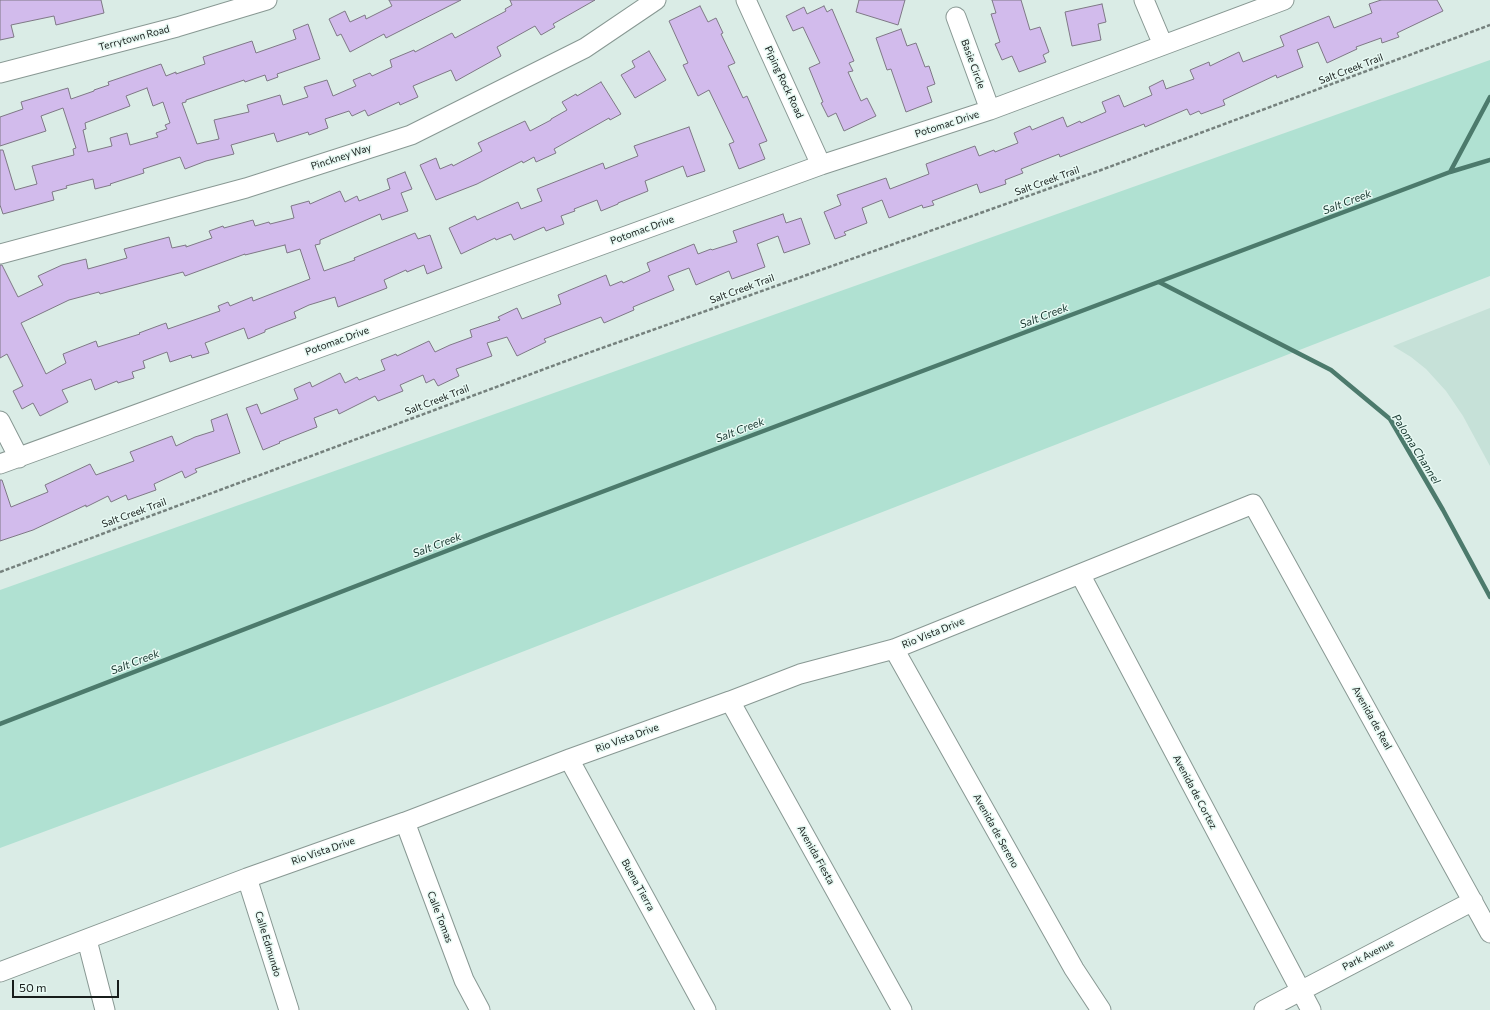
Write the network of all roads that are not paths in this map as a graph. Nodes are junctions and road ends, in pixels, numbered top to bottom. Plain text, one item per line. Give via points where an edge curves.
1 (267, 0) edge
2 (656, 0) edge
3 (746, 0) edge
4 (1144, 0) edge
5 (1284, 0) edge
6 (956, 17) dead end
7 (1163, 45) junction
8 (0, 73) edge
9 (990, 110) junction
10 (821, 165) junction
11 (0, 254) edge
12 (0, 421) edge
13 (19, 458) junction
14 (0, 464) edge
15 (1253, 504) joint
16 (1080, 574) junction
17 (894, 649) junction
18 (730, 701) junction
19 (569, 759) junction
20 (404, 822) junction
21 (247, 878) junction
22 (1473, 901) junction
23 (1490, 933) edge
24 (87, 940) junction
25 (0, 972) edge
26 (1300, 990) junction
27 (105, 1010) edge
28 (289, 1010) edge
29 (480, 1010) edge
30 (706, 1010) edge
31 (902, 1010) edge
32 (1101, 1010) edge
33 (1264, 1010) edge
34 (1311, 1010) edge

1 - 8 street, Terrytown Road via 177,27
2 - 11 street, Pinckney Way via 585,48 411,135 246,188
3 - 10 street, Piping Rock Road
4 - 7 street
5 - 7 street, Potomac Drive
6 - 9 street, Basie Circle
7 - 9 street, Potomac Drive
9 - 10 street, Potomac Drive
10 - 13 street, Potomac Drive
12 - 13 street
13 - 14 street, Potomac Drive
15 - 16 street, Rio Vista Drive
15 - 22 street, Avenida de Real
16 - 17 street, Rio Vista Drive
16 - 26 street, Avenida de Cortez
17 - 18 street, Rio Vista Drive via 800,674
17 - 32 street, Avenida de Sereno via 1074,970
18 - 19 street, Rio Vista Drive
18 - 31 street, Avenida Fiesta
19 - 20 street, Rio Vista Drive
19 - 30 street, Buena Tierra
20 - 21 street, Rio Vista Drive
20 - 29 street, Calle Tomas via 464,980
21 - 24 street, Rio Vista Drive
21 - 28 street, Calle Edmundo
22 - 23 street, Avenida de Real
22 - 26 street, Park Avenue
24 - 25 street, Rio Vista Drive
24 - 27 street
26 - 33 street, Park Avenue
26 - 34 street, Avenida de Cortez

